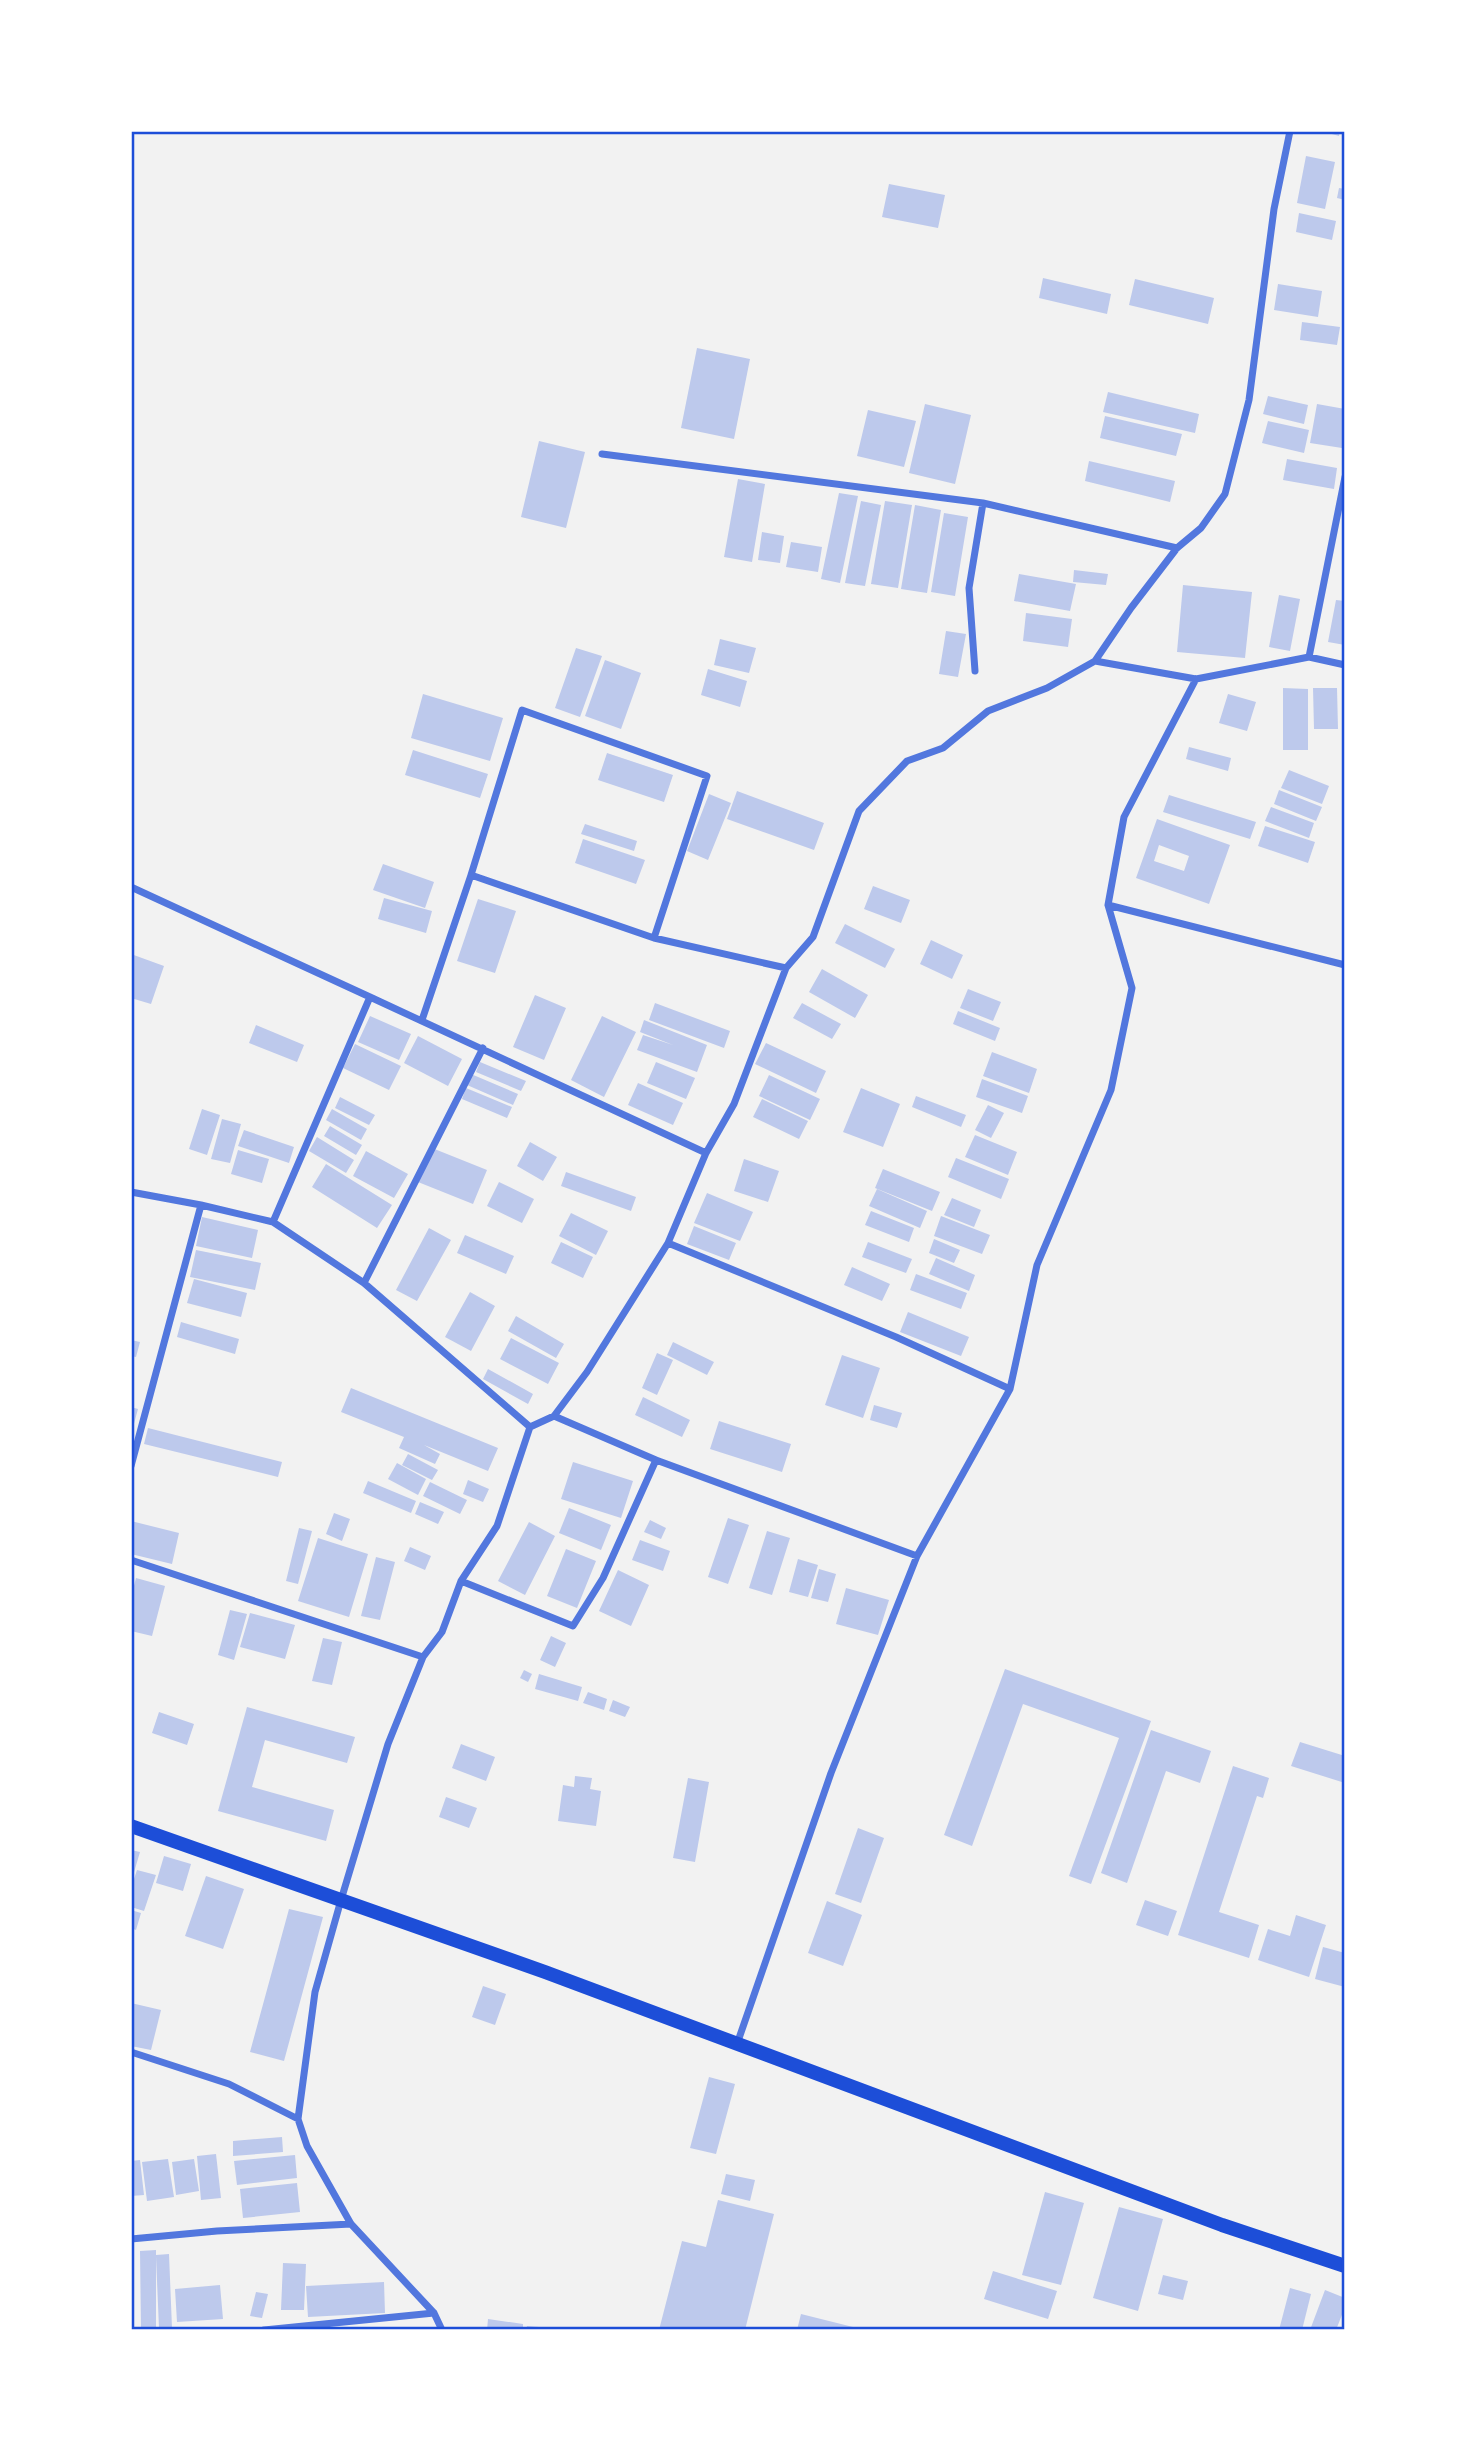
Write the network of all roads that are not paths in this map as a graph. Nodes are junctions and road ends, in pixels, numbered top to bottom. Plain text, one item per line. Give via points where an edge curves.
1 (1290, 131) edge
2 (602, 454) dead end
3 (1345, 477) edge
4 (983, 503) junction
5 (1177, 548) junction
6 (1309, 657) junction
7 (1095, 661) junction
8 (1345, 664) edge
9 (975, 671) dead end
10 (1196, 679) junction
11 (471, 875) junction
12 (131, 887) edge
13 (1108, 905) junction
14 (654, 937) junction
15 (1345, 965) edge
16 (786, 968) junction
17 (370, 997) junction
18 (422, 1020) junction
19 (483, 1048) junction
20 (706, 1153) junction
21 (131, 1192) edge
22 (201, 1205) junction
23 (273, 1222) junction
24 (668, 1243) junction
25 (364, 1283) junction
26 (1010, 1389) junction
27 (554, 1416) junction
28 (530, 1427) junction
29 (656, 1460) junction
30 (131, 1466) edge
31 (917, 1556) junction
32 (131, 1560) edge
33 (461, 1581) junction
34 (423, 1657) junction
35 (131, 1826) edge
36 (341, 1900) junction
37 (737, 2045) junction
38 (131, 2052) edge
39 (298, 2119) junction
40 (351, 2224) junction
41 (131, 2239) edge
42 (1345, 2266) edge
43 (433, 2313) junction
44 (264, 2330) edge
45 (442, 2330) edge

1 - 5 street via 1274,209 1249,400 1225,494 1201,528
2 - 4 street
3 - 6 street
4 - 5 street
4 - 9 street via 970,587
5 - 7 street
6 - 8 street
6 - 10 street
7 - 10 street
7 - 16 street via 1047,688 988,711 943,748 908,761 859,811 813,937
10 - 13 street via 1124,817
11 - 14 street
11 - 14 street via 522,710 707,776
11 - 18 street
12 - 17 street
13 - 15 street
13 - 26 street via 1132,988 1111,1090 1037,1265
14 - 16 street
16 - 20 street via 734,1104
17 - 18 street
17 - 23 street
18 - 19 street
19 - 20 street
19 - 25 street
20 - 24 street
21 - 22 street
22 - 23 street
22 - 30 street
23 - 25 street
24 - 26 street
24 - 27 street
25 - 28 street
26 - 31 street
27 - 28 street
27 - 29 street
28 - 33 street via 497,1526
29 - 31 street
29 - 33 street via 603,1577 573,1626
31 - 37 street via 831,1773
32 - 34 street
33 - 34 street via 442,1632
34 - 36 street via 388,1744
35 - 36 main road
36 - 37 main road
36 - 39 street via 315,1992
37 - 42 main road
38 - 39 street via 229,2084
39 - 40 street via 307,2146
40 - 41 street
40 - 43 street
43 - 44 street
43 - 45 street

